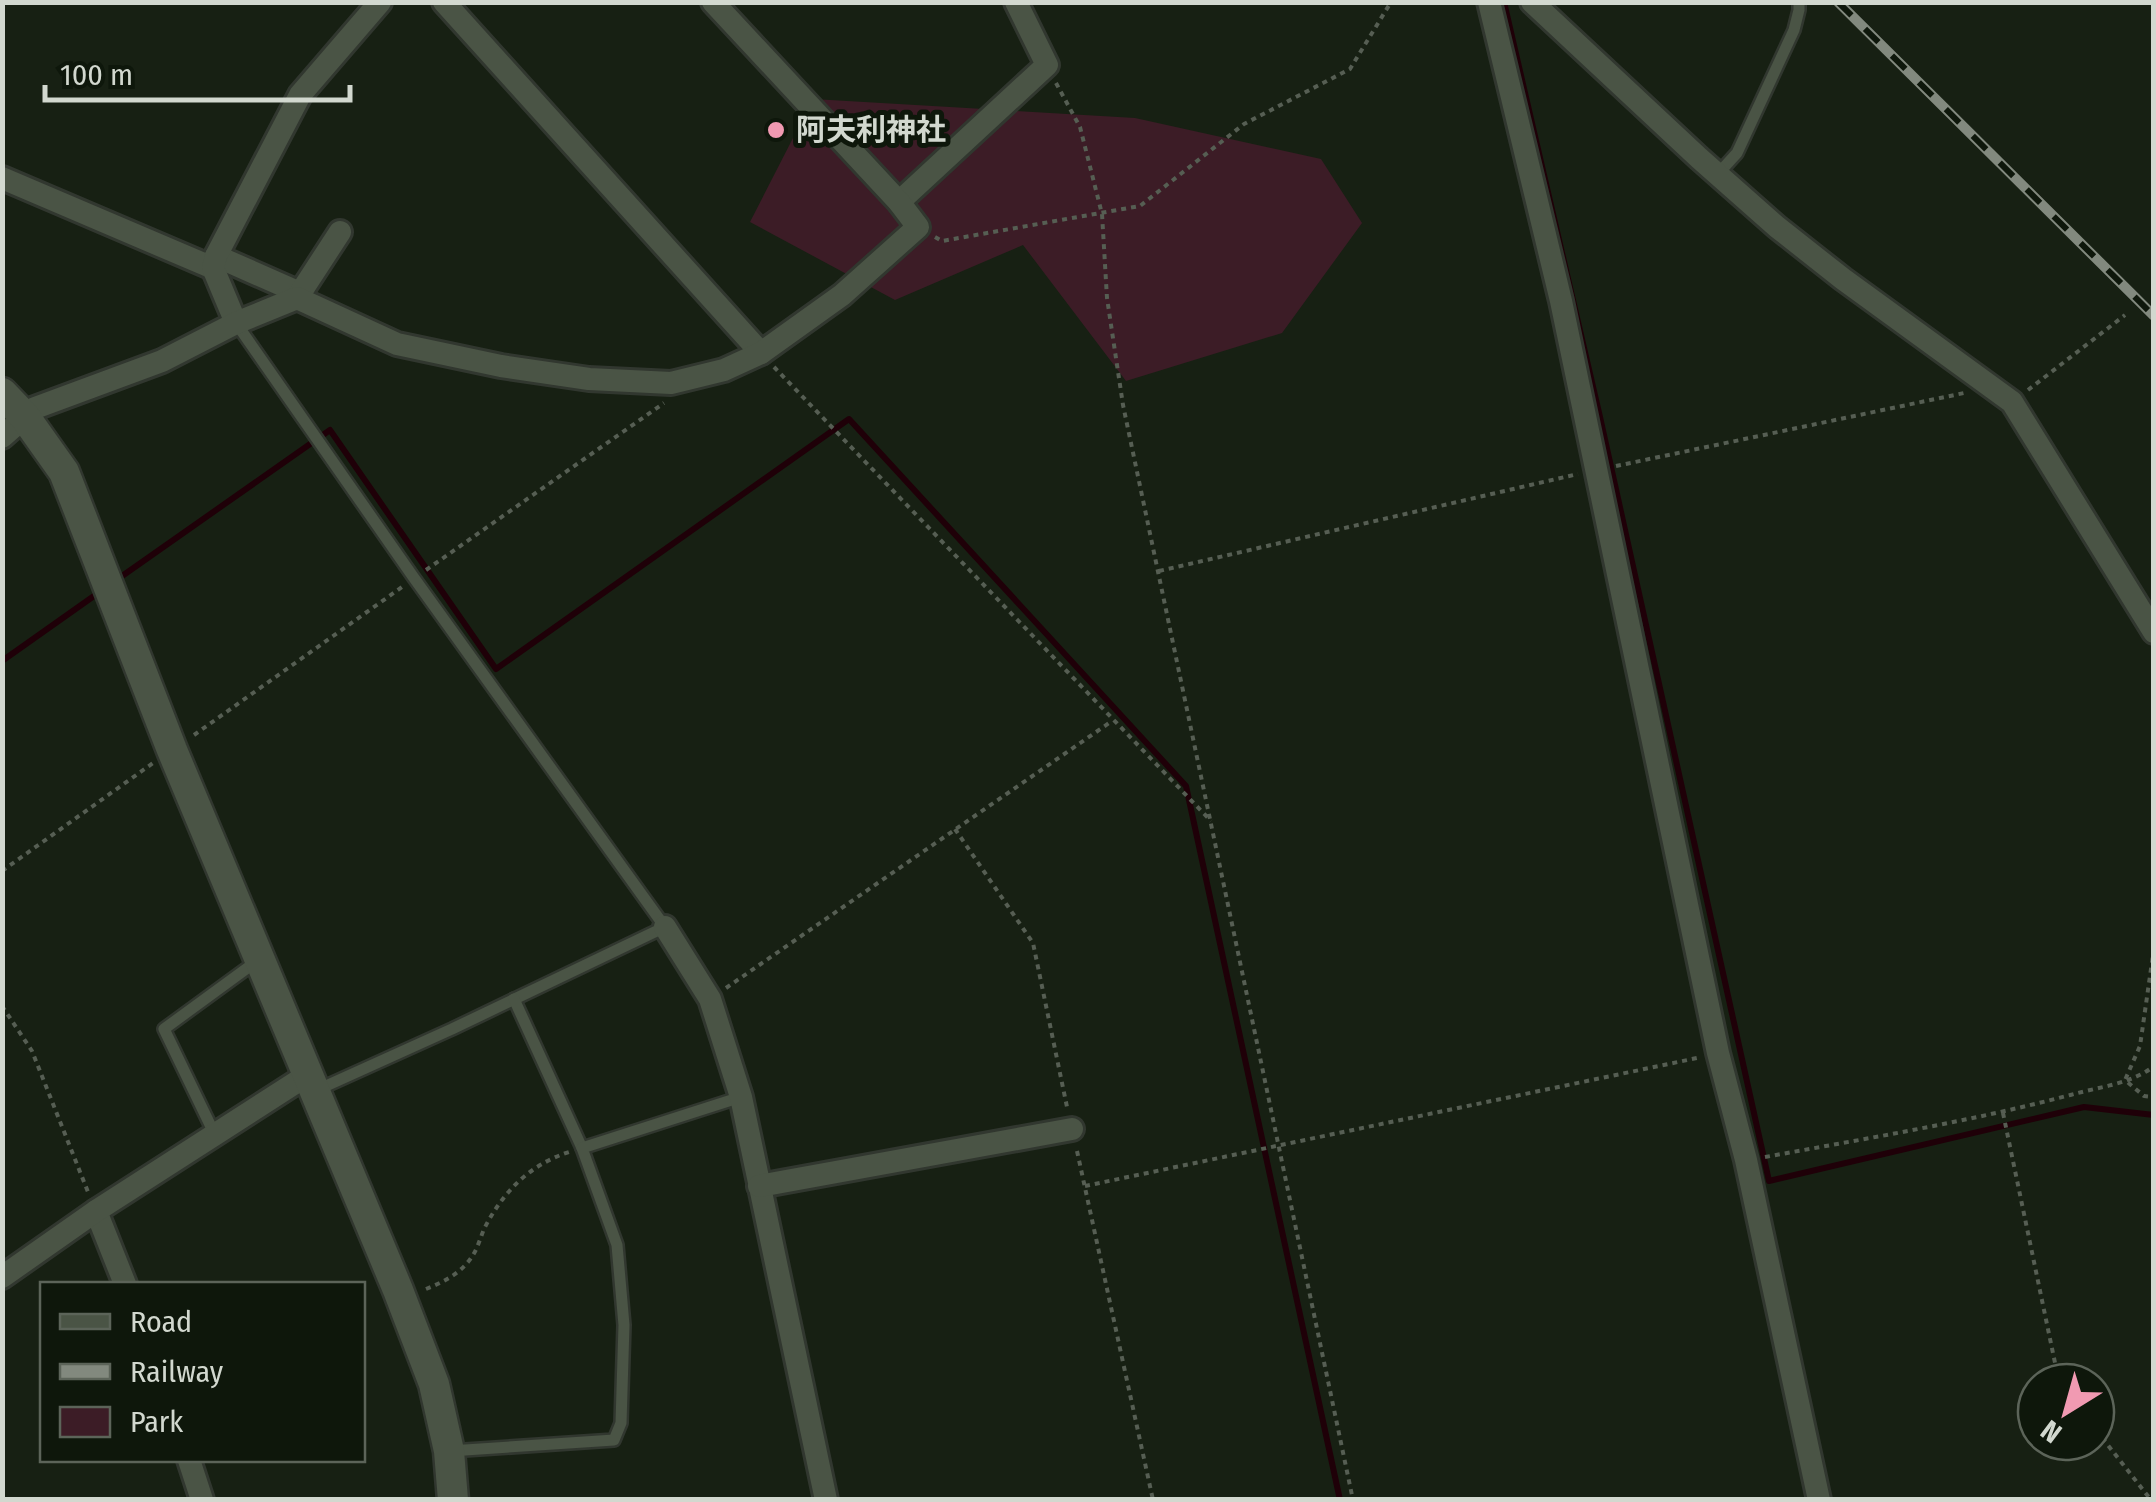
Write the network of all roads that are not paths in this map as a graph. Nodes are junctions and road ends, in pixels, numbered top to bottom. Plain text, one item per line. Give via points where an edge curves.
1 (380, 2) edge
2 (444, 2) edge
3 (713, 2) edge
4 (1016, 2) edge
5 (1489, 2) edge
6 (1532, 2) edge
7 (1799, 2) edge
8 (1718, 175) junction
9 (2, 178) edge
10 (899, 202) junction
11 (340, 232) dead end
12 (215, 262) junction
13 (298, 295) junction
14 (236, 322) junction
15 (761, 353) junction
16 (2, 393) edge
17 (14, 427) edge
18 (2154, 632) edge
19 (665, 927) junction
20 (260, 958) junction
21 (514, 999) junction
22 (312, 1082) junction
23 (740, 1097) junction
24 (1072, 1128) road end
25 (215, 1134) junction
26 (582, 1148) junction
27 (759, 1186) junction
28 (96, 1212) junction
29 (2, 1276) edge
30 (125, 1282) edge
31 (450, 1450) junction
32 (190, 1462) edge
33 (202, 1500) edge
34 (452, 1500) edge
35 (826, 1500) edge
36 (1819, 1500) edge

1 - 12 street via 300,95
2 - 15 street
3 - 10 street
4 - 10 street via 1047,65
5 - 36 street via 1560,301
6 - 8 street
7 - 8 lane via 1794,30 1737,153
8 - 18 street via 1843,279 2012,402
9 - 12 street
10 - 15 street via 918,228 842,295
11 - 13 street
12 - 13 street
12 - 14 street
13 - 14 street
13 - 15 street via 397,344 590,379 671,383
14 - 17 street via 162,361 35,408
14 - 19 lane
16 - 17 street
17 - 20 street via 64,472
19 - 21 lane
19 - 23 street via 710,999
20 - 22 street
20 - 25 lane via 164,1029
21 - 22 lane
21 - 26 lane
22 - 25 street
22 - 31 street via 401,1296
23 - 26 lane
23 - 27 street
24 - 27 street
25 - 28 street
26 - 31 lane via 617,1246 624,1325 621,1423 614,1440
27 - 35 street
28 - 29 street
28 - 30 street
31 - 34 street
32 - 33 street

